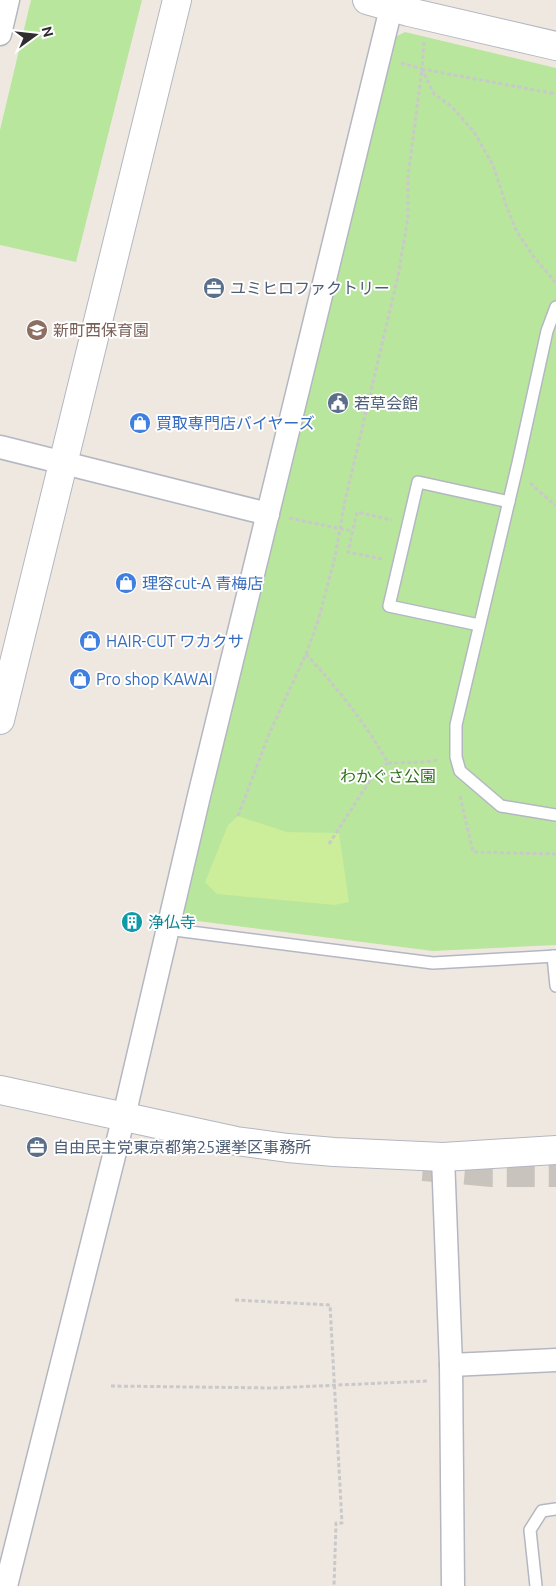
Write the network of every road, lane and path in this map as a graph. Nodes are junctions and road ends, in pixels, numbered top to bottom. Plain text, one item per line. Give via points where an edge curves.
1 (8, 0) edge
2 (177, 0) edge
3 (384, 2) edge
4 (0, 34) edge
5 (426, 34) dead end
6 (556, 46) edge
7 (422, 69) junction
8 (556, 94) edge
9 (556, 283) edge
10 (556, 307) edge
11 (0, 447) edge
12 (64, 463) junction
13 (516, 471) junction
14 (509, 502) junction
15 (556, 506) edge
16 (268, 514) junction
17 (408, 524) junction
18 (341, 528) junction
19 (352, 531) junction
20 (400, 563) junction
21 (479, 625) junction
22 (306, 654) junction
23 (0, 720) edge
24 (456, 757) junction
25 (388, 762) junction
26 (460, 771) junction
27 (238, 816) dead end
28 (556, 816) edge
29 (329, 844) dead end
30 (556, 854) edge
31 (167, 929) junction
32 (554, 956) edge
33 (556, 986) edge
34 (0, 1090) edge
35 (124, 1116) junction
36 (556, 1150) edge
37 (443, 1157) junction
38 (236, 1300) dead end
39 (556, 1360) edge
40 (451, 1372) junction
41 (111, 1386) dead end
42 (335, 1386) junction
43 (556, 1509) edge
44 (6, 1586) edge
45 (334, 1586) edge
46 (453, 1586) edge
47 (536, 1586) edge

1 - 4 street
2 - 12 street
3 - 6 street via 409,12
3 - 16 street
5 - 7 path
7 - 8 path
7 - 9 path via 434,94 452,107 474,132 493,165 517,232
7 - 18 path via 408,177 408,217 398,276
10 - 13 lane via 546,331
11 - 12 street
12 - 16 street
12 - 23 street
13 - 14 lane
13 - 15 path
14 - 17 lane via 418,482
14 - 21 lane
16 - 18 path
16 - 31 street
17 - 19 path via 357,512
17 - 20 lane
18 - 19 path
18 - 22 path via 318,621
19 - 20 path via 348,552
20 - 21 lane via 389,606
21 - 24 lane via 456,725
22 - 25 path via 348,703
22 - 27 path via 269,734
24 - 25 path via 426,762
24 - 26 lane
25 - 29 path via 374,774
26 - 28 lane via 501,806
26 - 30 path via 457,784 474,852
31 - 32 lane via 433,963
31 - 35 street
32 - 33 lane
34 - 35 street
35 - 37 street via 236,1141 288,1148
35 - 44 street
36 - 37 street
37 - 40 street
38 - 42 path via 330,1305
39 - 40 street
40 - 42 path
40 - 46 street
41 - 42 path
42 - 45 path via 342,1523 336,1523
43 - 47 lane via 542,1511 530,1530

